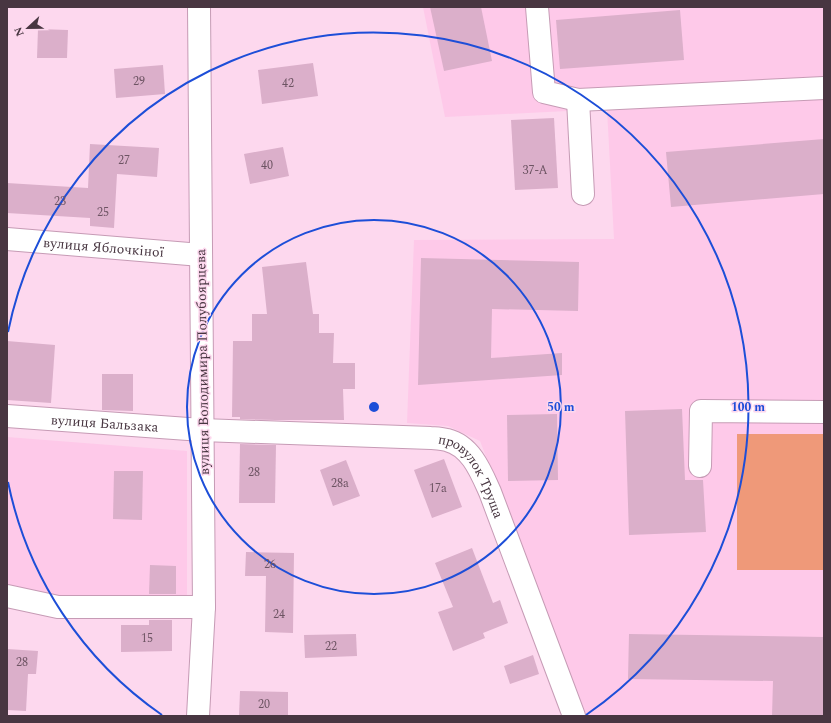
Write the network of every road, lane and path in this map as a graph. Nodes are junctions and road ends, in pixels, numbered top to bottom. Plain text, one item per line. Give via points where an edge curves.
1 (199, 7) edge
2 (537, 7) edge
3 (824, 88) edge
4 (578, 100) junction
5 (583, 194) dead end
6 (7, 238) edge
7 (201, 255) junction
8 (824, 412) edge
9 (7, 416) edge
10 (202, 430) junction
11 (700, 466) dead end
12 (7, 596) edge
13 (204, 607) junction
14 (198, 716) edge
15 (574, 716) edge

1 - 7 street, вулиця Володимира Полубоярцева
2 - 4 street via 544,92
3 - 4 street
4 - 5 street
6 - 7 street, вулиця Яблочкіної
7 - 10 street, вулиця Володимира Полубоярцева
8 - 11 street via 701,411
9 - 10 street, вулиця Бальзака
10 - 13 street, вулиця Володимира Полубоярцева
10 - 15 street, провулок Труща via 431,438 447,440 462,447 480,468 490,492
12 - 13 street via 58,607
13 - 14 street, вулиця Володимира Полубоярцева

